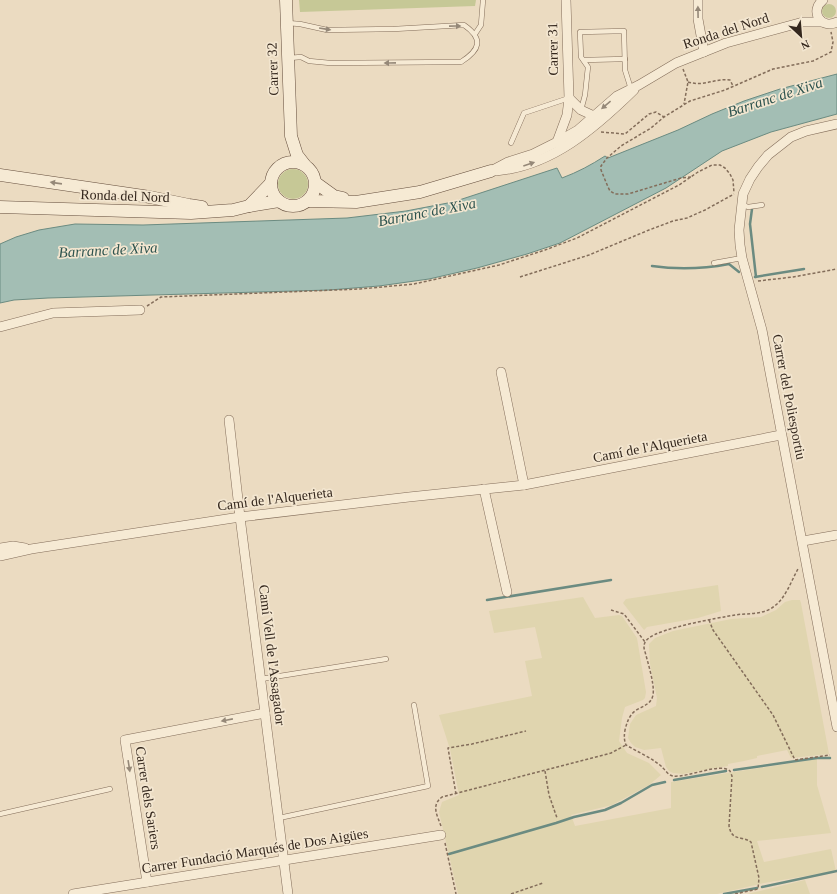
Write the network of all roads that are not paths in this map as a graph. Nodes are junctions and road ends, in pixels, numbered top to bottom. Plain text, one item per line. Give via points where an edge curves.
1 (286, 0) edge
2 (483, 0) edge
3 (566, 0) edge
4 (698, 0) edge
5 (823, 0) edge
6 (816, 12) junction
7 (803, 22) junction
8 (287, 23) junction
9 (829, 23) edge
10 (475, 34) junction
11 (704, 52) junction
12 (288, 58) junction
13 (625, 59) junction
14 (584, 60) junction
15 (635, 87) junction
16 (568, 98) junction
17 (581, 110) junction
18 (594, 116) junction
19 (837, 124) edge
20 (290, 136) junction
21 (557, 142) junction
22 (511, 143) dead end
23 (283, 164) junction
24 (304, 164) junction
25 (491, 171) junction
26 (0, 175) edge
27 (271, 183) junction
28 (316, 183) junction
29 (278, 201) junction
30 (308, 201) junction
31 (356, 202) junction
32 (741, 204) junction
33 (762, 205) dead end
34 (249, 206) junction
35 (3, 207) edge
36 (233, 210) junction
37 (742, 258) junction
38 (714, 263) dead end
39 (140, 310) road end
40 (0, 327) edge
41 (501, 372) dead end
42 (229, 420) dead end
43 (781, 435) junction
44 (524, 485) junction
45 (484, 489) junction
46 (240, 517) junction
47 (837, 535) edge
48 (803, 541) junction
49 (0, 554) edge
50 (507, 592) dead end
51 (386, 659) dead end
52 (261, 679) junction
53 (414, 705) dead end
54 (265, 712) junction
55 (837, 727) edge
56 (110, 790) dead end
57 (0, 814) edge
58 (279, 818) junction
59 (441, 835) road end
60 (284, 861) junction
61 (147, 882) junction
62 (105, 891) edge
63 (73, 894) edge
64 (288, 894) edge

1 - 8 street, Carrer 32
2 - 10 lane via 481,25
3 - 16 street, Carrer 31
11 -> 4 street via 698,19
5 - 6 street
6 - 7 street, Ronda del Nord
6 - 9 street via 817,16
7 - 9 street, Ronda del Nord
7 - 11 street, Ronda del Nord via 726,43
8 -> 10 lane via 327,30 464,25
8 - 12 street, Carrer 32
10 -> 12 lane via 477,46 472,55 461,62 330,63 309,61 301,57
11 - 15 street, Ronda del Nord
12 - 20 street, Carrer 32
13 - 14 lane
13 - 14 lane via 624,31 580,32 581,57
13 - 15 lane via 625,70
14 - 17 lane via 588,67
15 -> 18 street, Ronda del Nord via 617,96
25 -> 15 street, Ronda del Nord via 512,169 559,152 593,128
16 - 17 street
16 - 21 street, Carrer 31 via 567,115
16 - 22 lane via 524,113
17 - 18 street
18 - 21 street, Ronda del Nord via 578,130
19 - 32 street, Carrer del Poliesportiu via 791,137 774,150 750,180
20 - 23 street, Carrer 32
20 - 24 street, Carrer 32 via 297,155
21 - 25 street, Ronda del Nord
23 - 24 street
23 - 27 street via 272,176
24 - 28 street via 312,172
25 - 31 street, Ronda del Nord via 420,192
36 -> 26 street via 189,206 150,197
27 - 29 street via 271,190
27 - 34 street
28 - 30 street via 313,196
28 - 31 street, Ronda del Nord via 334,196
29 - 30 street via 290,206
29 - 34 street, Ronda del Nord
30 - 31 street, Ronda del Nord
32 - 33 lane via 748,207
32 - 37 street, Carrer del Poliesportiu via 739,230
34 - 36 street, Ronda del Nord
35 - 36 street, Ronda del Nord via 191,213
37 - 38 lane
37 - 43 street, Carrer del Poliesportiu via 762,330
39 - 40 street via 53,313
41 - 44 street
42 - 46 street, Camí Vell de l'Assagador
43 - 44 street, Camí de l'Alquerieta
43 - 48 street, Carrer del Poliesportiu
44 - 45 street, Camí de l'Alquerieta
45 - 46 street, Camí de l'Alquerieta
45 - 50 street
46 - 49 street, Camí de l'Alquerieta
46 - 52 street, Camí Vell de l'Assagador
47 - 48 street
48 - 55 street, Carrer del Poliesportiu
51 - 52 lane
52 - 54 street, Camí Vell de l'Assagador
53 - 58 lane via 428,786
54 - 58 street, Camí Vell de l'Assagador
54 -> 61 street, Carrer dels Sariers via 125,740
56 - 57 lane
58 - 60 street, Camí Vell de l'Assagador
59 - 60 street, Carrer Fundació Marqués de Dos Aigües
60 - 61 street, Carrer Fundació Marqués de Dos Aigües
60 - 64 street, Camí Vell de l'Assagador
61 - 62 street, Carrer Fundació Marqués de Dos Aigües
62 - 63 street, Carrer Fundació Marqués de Dos Aigües

